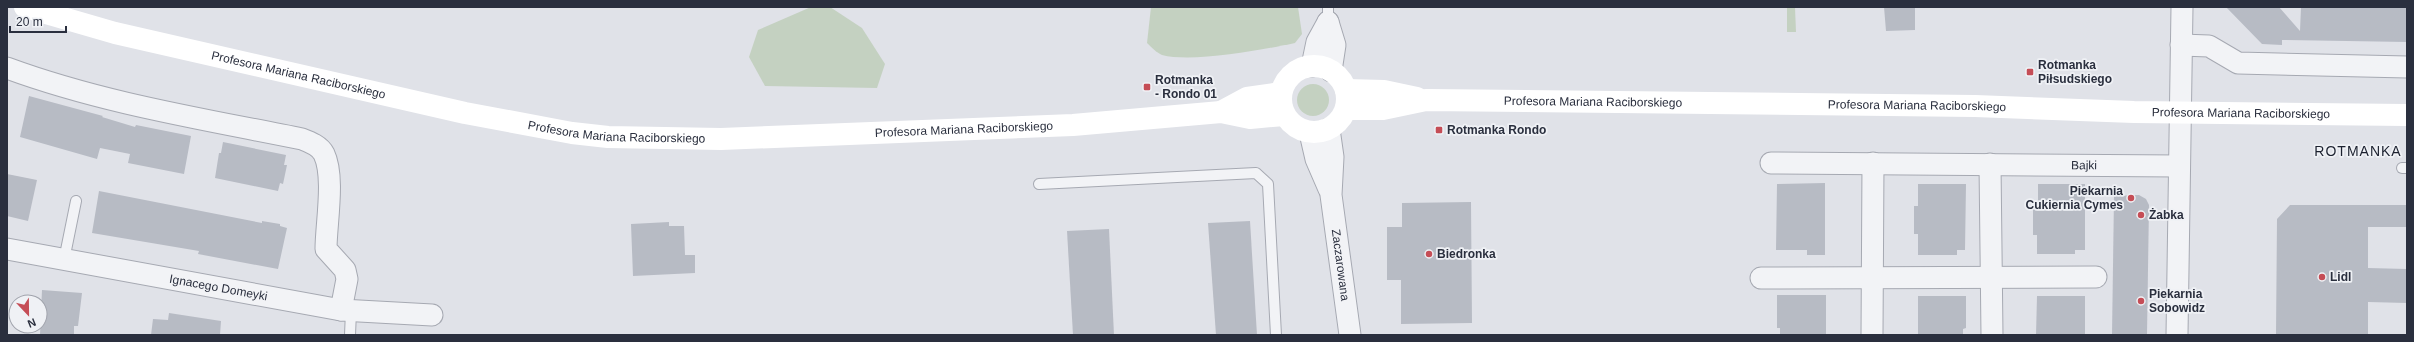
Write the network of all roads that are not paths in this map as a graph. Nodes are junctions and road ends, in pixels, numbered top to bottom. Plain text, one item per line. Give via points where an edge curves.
1 (25, 7) edge
2 (2182, 7) edge
3 (1328, 15) edge
4 (2181, 45) junction
5 (2407, 67) edge
6 (7, 68) edge
7 (1322, 68) junction
8 (1281, 93) junction
9 (1346, 99) junction
10 (1221, 112) junction
11 (2179, 113) junction
12 (1284, 115) junction
13 (2407, 115) edge
14 (1320, 131) junction
15 (1771, 163) dead end
16 (1873, 163) junction
17 (1990, 164) junction
18 (2179, 166) junction
19 (1039, 184) dead end
20 (76, 201) dead end
21 (7, 249) edge
22 (64, 260) junction
23 (2096, 277) dead end
24 (1761, 278) dead end
25 (1872, 278) junction
26 (1991, 278) junction
27 (346, 310) junction
28 (432, 315) dead end
29 (350, 335) edge
30 (1276, 335) edge
31 (1350, 335) edge
32 (1872, 335) edge
33 (1992, 335) edge
34 (2177, 335) edge

1 - 10 main road, Profesora Mariana Raciborskiego via 115,33 457,111 534,127 608,137 722,139 1057,126
2 - 4 street
3 - 7 street via 1317,42
4 - 5 street via 2209,46 2238,63
4 - 11 street
6 - 27 street via 43,82 116,101 302,139 318,147 327,163 326,249 345,270
7 - 8 main road via 1292,74 1285,82
7 - 9 main road via 1338,76
8 - 10 main road, Profesora Mariana Raciborskiego via 1247,98
8 - 12 main road
9 - 11 main road, Profesora Mariana Raciborskiego via 1384,109 1426,100 1975,106
9 - 14 main road via 1340,121
10 - 12 main road, Profesora Mariana Raciborskiego via 1250,118
11 - 13 main road, Profesora Mariana Raciborskiego
11 - 18 street
12 - 14 main road via 1300,130
14 - 31 street, Zaczarowana via 1316,159 1332,195
15 - 16 street, Bajki
16 - 17 street, Bajki
16 - 25 street
17 - 18 street, Bajki
17 - 26 street
18 - 34 street
19 - 30 lane via 1256,173 1268,184
20 - 22 lane
21 - 22 street, Ignacego Domeyki
22 - 27 street, Ignacego Domeyki
23 - 26 street
24 - 25 street
25 - 26 street
25 - 32 street
26 - 33 street
27 - 28 street, Ignacego Domeyki
27 - 29 lane

